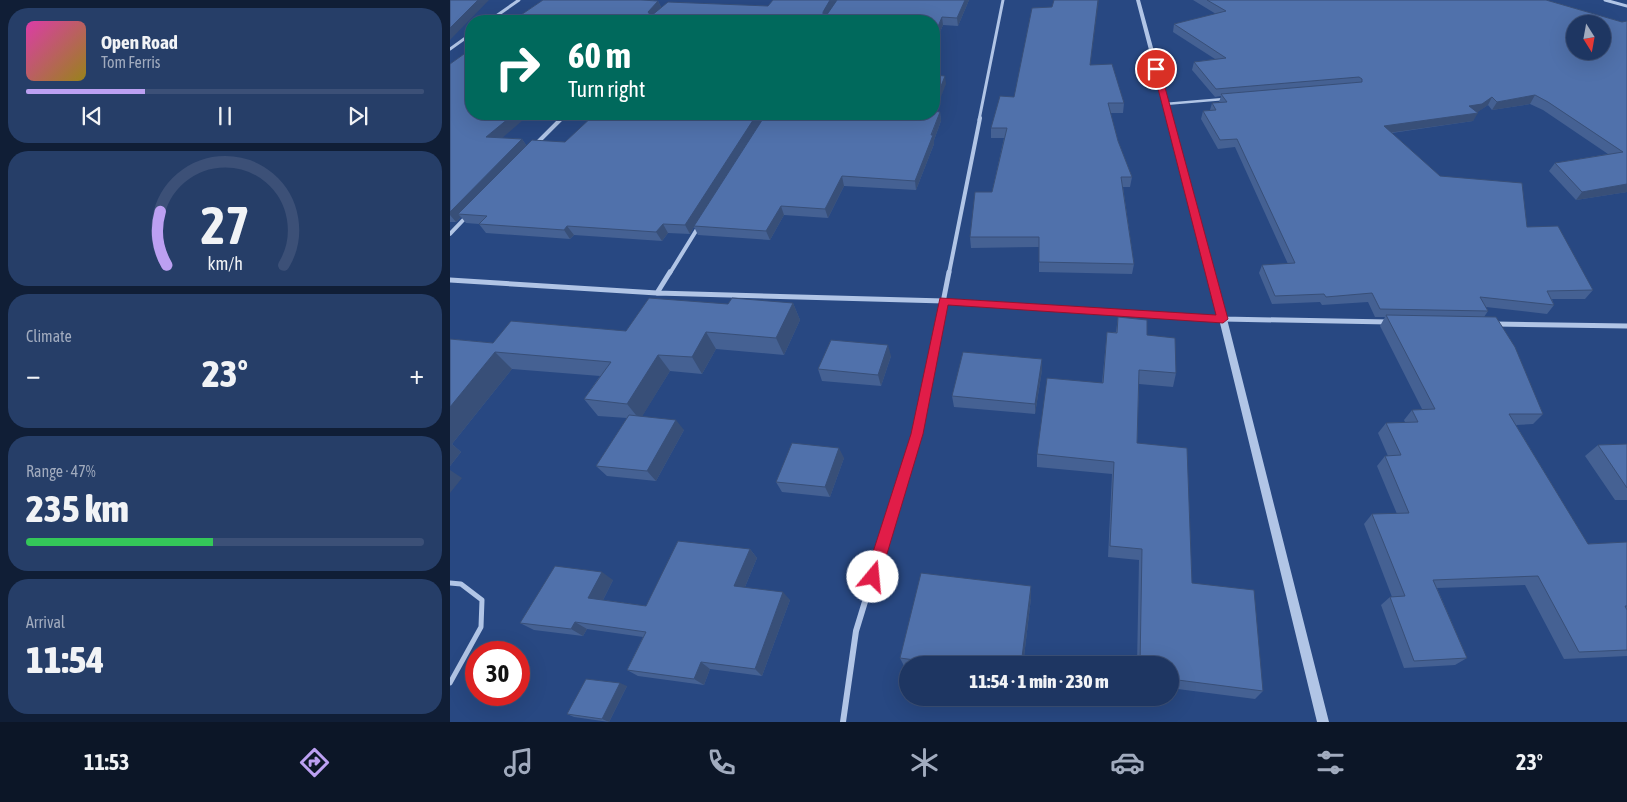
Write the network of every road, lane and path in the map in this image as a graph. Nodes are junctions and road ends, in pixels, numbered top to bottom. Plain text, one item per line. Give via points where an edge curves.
1 (519, 0) edge
2 (1003, 0) edge
3 (1138, 0) edge
4 (1605, 0) edge
5 (1627, 6) edge
6 (498, 15) edge
7 (465, 38) edge
8 (450, 49) edge
9 (1232, 98) edge
10 (1165, 104) junction
11 (560, 120) edge
12 (532, 149) edge
13 (470, 213) edge
14 (703, 220) edge
15 (450, 234) edge
16 (450, 280) edge
17 (657, 293) junction
18 (944, 301) junction
19 (1223, 319) junction
20 (1398, 323) edge
21 (1486, 324) edge
22 (1627, 326) edge
23 (450, 583) edge
24 (450, 683) edge
25 (844, 722) edge
26 (1323, 722) edge

1 - 6 street
2 - 18 street
3 - 10 street
4 - 5 street
7 - 8 street
9 - 10 lane
10 - 19 street
11 - 12 street
13 - 15 street
14 - 17 street
16 - 17 street
17 - 18 street
18 - 19 street
18 - 25 street via 917,434 856,631
19 - 20 street
19 - 26 street
21 - 22 street
23 - 24 lane via 461,584 482,600 481,627

